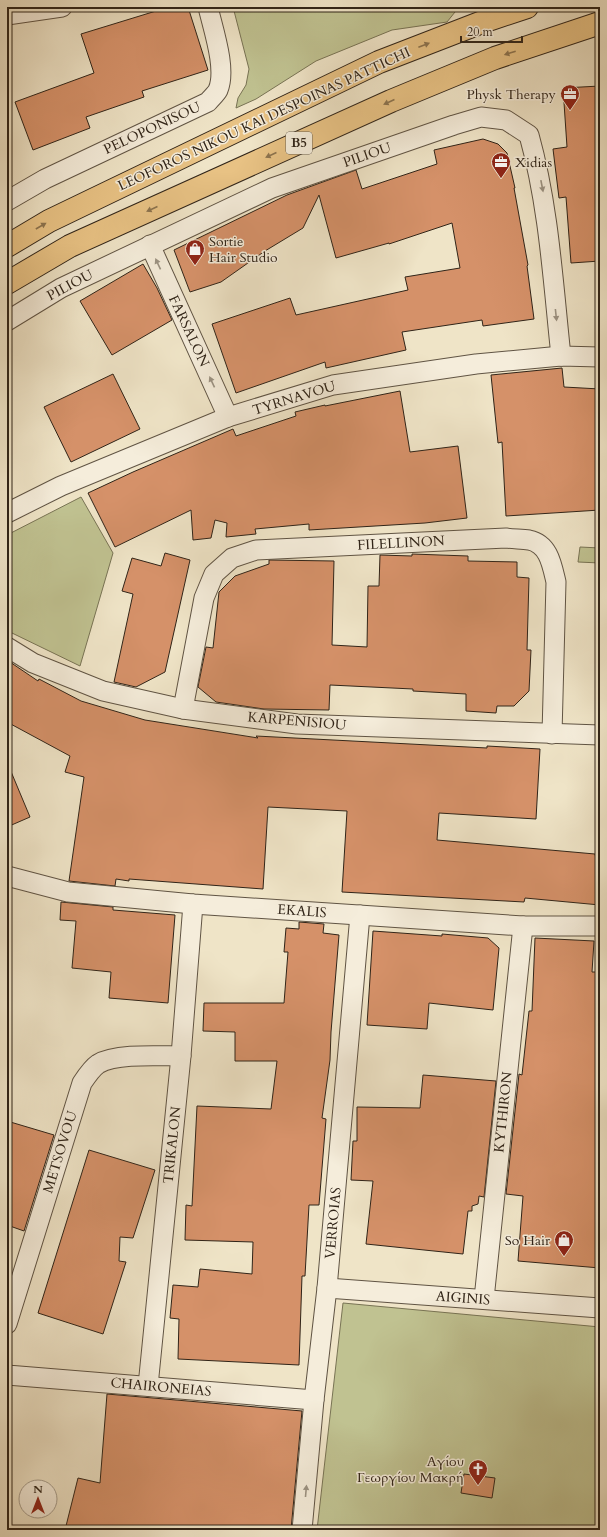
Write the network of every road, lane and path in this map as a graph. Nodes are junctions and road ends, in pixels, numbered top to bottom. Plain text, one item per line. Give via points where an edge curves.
1 (62, 7) edge
2 (208, 7) edge
3 (527, 7) edge
4 (483, 14) edge
5 (7, 15) edge
6 (600, 23) edge
7 (7, 201) edge
8 (150, 245) junction
9 (7, 246) edge
10 (7, 283) edge
11 (7, 321) edge
12 (561, 356) junction
13 (600, 357) edge
14 (228, 418) junction
15 (7, 513) edge
16 (7, 647) edge
17 (183, 708) junction
18 (552, 734) junction
19 (600, 735) edge
20 (7, 876) edge
21 (193, 904) junction
22 (360, 915) junction
23 (522, 926) junction
24 (600, 926) edge
25 (181, 1056) junction
26 (327, 1288) junction
27 (484, 1299) junction
28 (600, 1308) edge
29 (7, 1324) edge
30 (7, 1375) edge
31 (148, 1386) junction
32 (314, 1400) junction
33 (302, 1530) edge

1 - 5 street
2 - 7 street, PELOPONISOU via 221,76 218,91 208,102 45,179
3 - 4 main road, LEOFOROS NIKOU KAI DESPOINAS PATTICHI
9 -> 4 main road, LEOFOROS NIKOU KAI DESPOINAS PATTICHI via 49,221
6 -> 10 main road, B5 via 495,58 391,101 70,246
8 - 11 street, PILIOU via 61,288
8 -> 12 street, PILIOU via 272,188 481,117 506,120 529,135 538,166
14 -> 8 street, FARSALON
12 - 13 street, TYRNAVOU
12 - 14 street, TYRNAVOU via 476,364 333,385
14 - 15 street, TYRNAVOU via 61,486
16 - 17 street, KARPENISIOU via 33,663 103,691
17 - 18 street, KARPENISIOU via 298,724
17 - 18 street, FILELLINON via 204,598 214,574 232,558 256,550 506,538 530,540 543,547 552,561 556,582
18 - 19 street, KARPENISIOU
20 - 21 street, EKALIS via 68,892
21 - 22 street, EKALIS
21 - 25 street, TRIKALON
22 - 23 street, EKALIS
22 - 26 street, VERROIAS
23 - 24 street, EKALIS
23 - 27 street, KYTHIRON
25 - 29 street, METSOVOU via 117,1058 98,1064 82,1083
25 - 31 street, TRIKALON
26 - 27 street, AIGINIS
26 - 32 street, VERROIAS
27 - 28 street, AIGINIS
30 - 31 street, CHAIRONEIAS
31 - 32 street, CHAIRONEIAS
33 -> 32 street, VERROIAS

